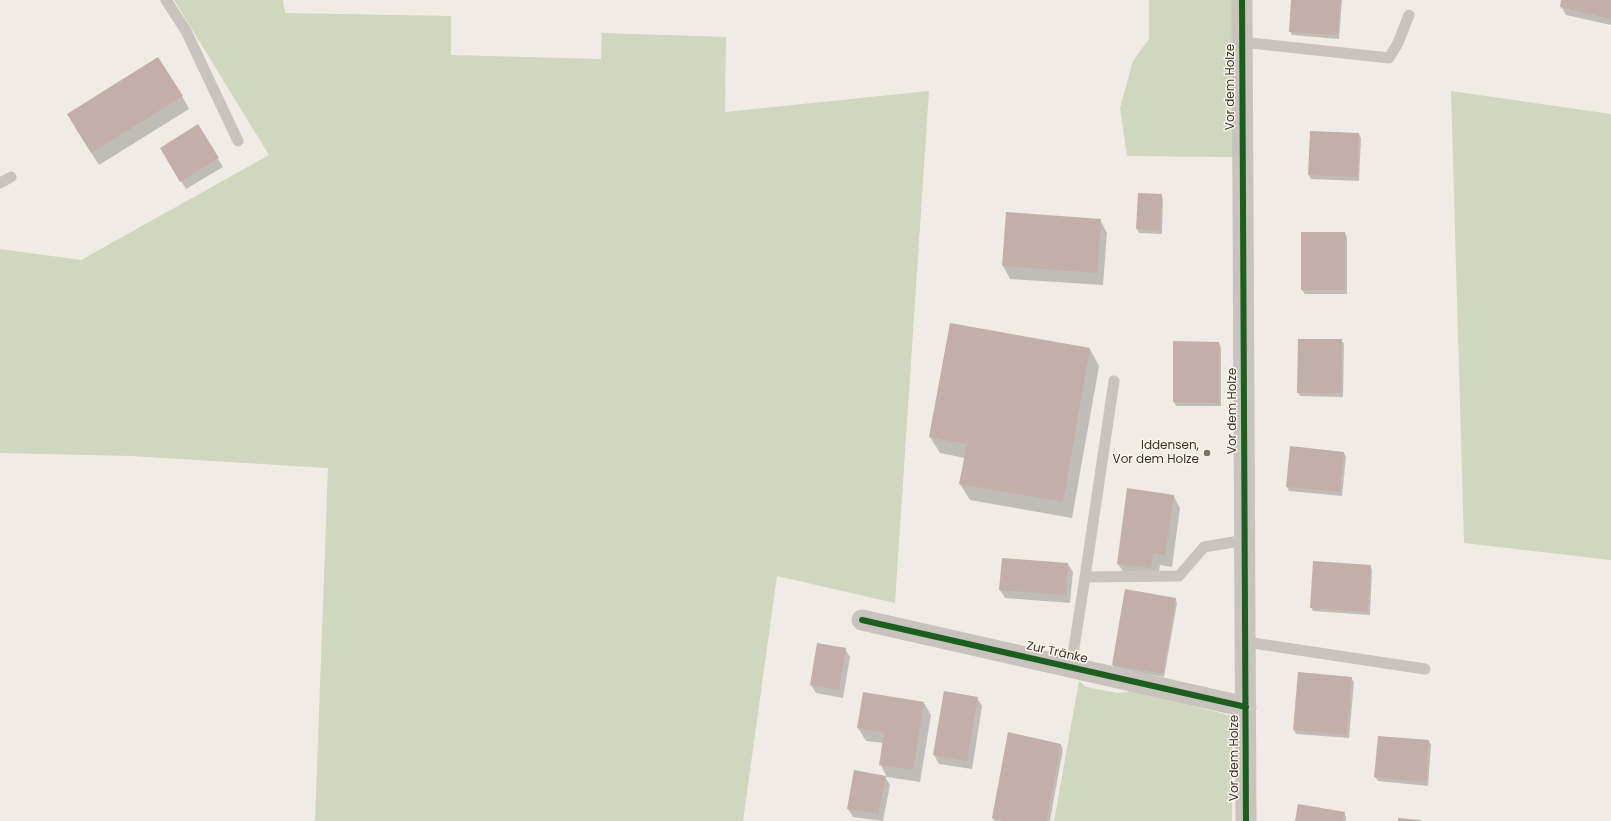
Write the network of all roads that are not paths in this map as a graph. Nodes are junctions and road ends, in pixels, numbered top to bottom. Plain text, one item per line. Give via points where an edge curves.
1 (166, 0) edge
2 (1242, 0) edge
3 (1409, 15) dead end
4 (1242, 42) junction
5 (238, 141) dead end
6 (11, 177) dead end
7 (0, 183) edge
8 (1114, 381) dead end
9 (1245, 540) junction
10 (1084, 577) junction
11 (862, 620) dead end
12 (1246, 642) junction
13 (1071, 668) junction
14 (1425, 669) dead end
15 (1246, 707) junction
16 (1246, 821) edge

1 - 5 lane via 186,31
2 - 4 street, Vor dem Holze
3 - 4 lane via 1389,58
4 - 9 street, Vor dem Holze
6 - 7 lane
8 - 10 lane
9 - 10 lane via 1204,547 1179,576
9 - 12 street, Vor dem Holze
10 - 13 lane
11 - 13 street, Zur Tränke
12 - 14 lane
12 - 15 street, Vor dem Holze
13 - 15 street, Zur Tränke
15 - 16 street, Vor dem Holze

